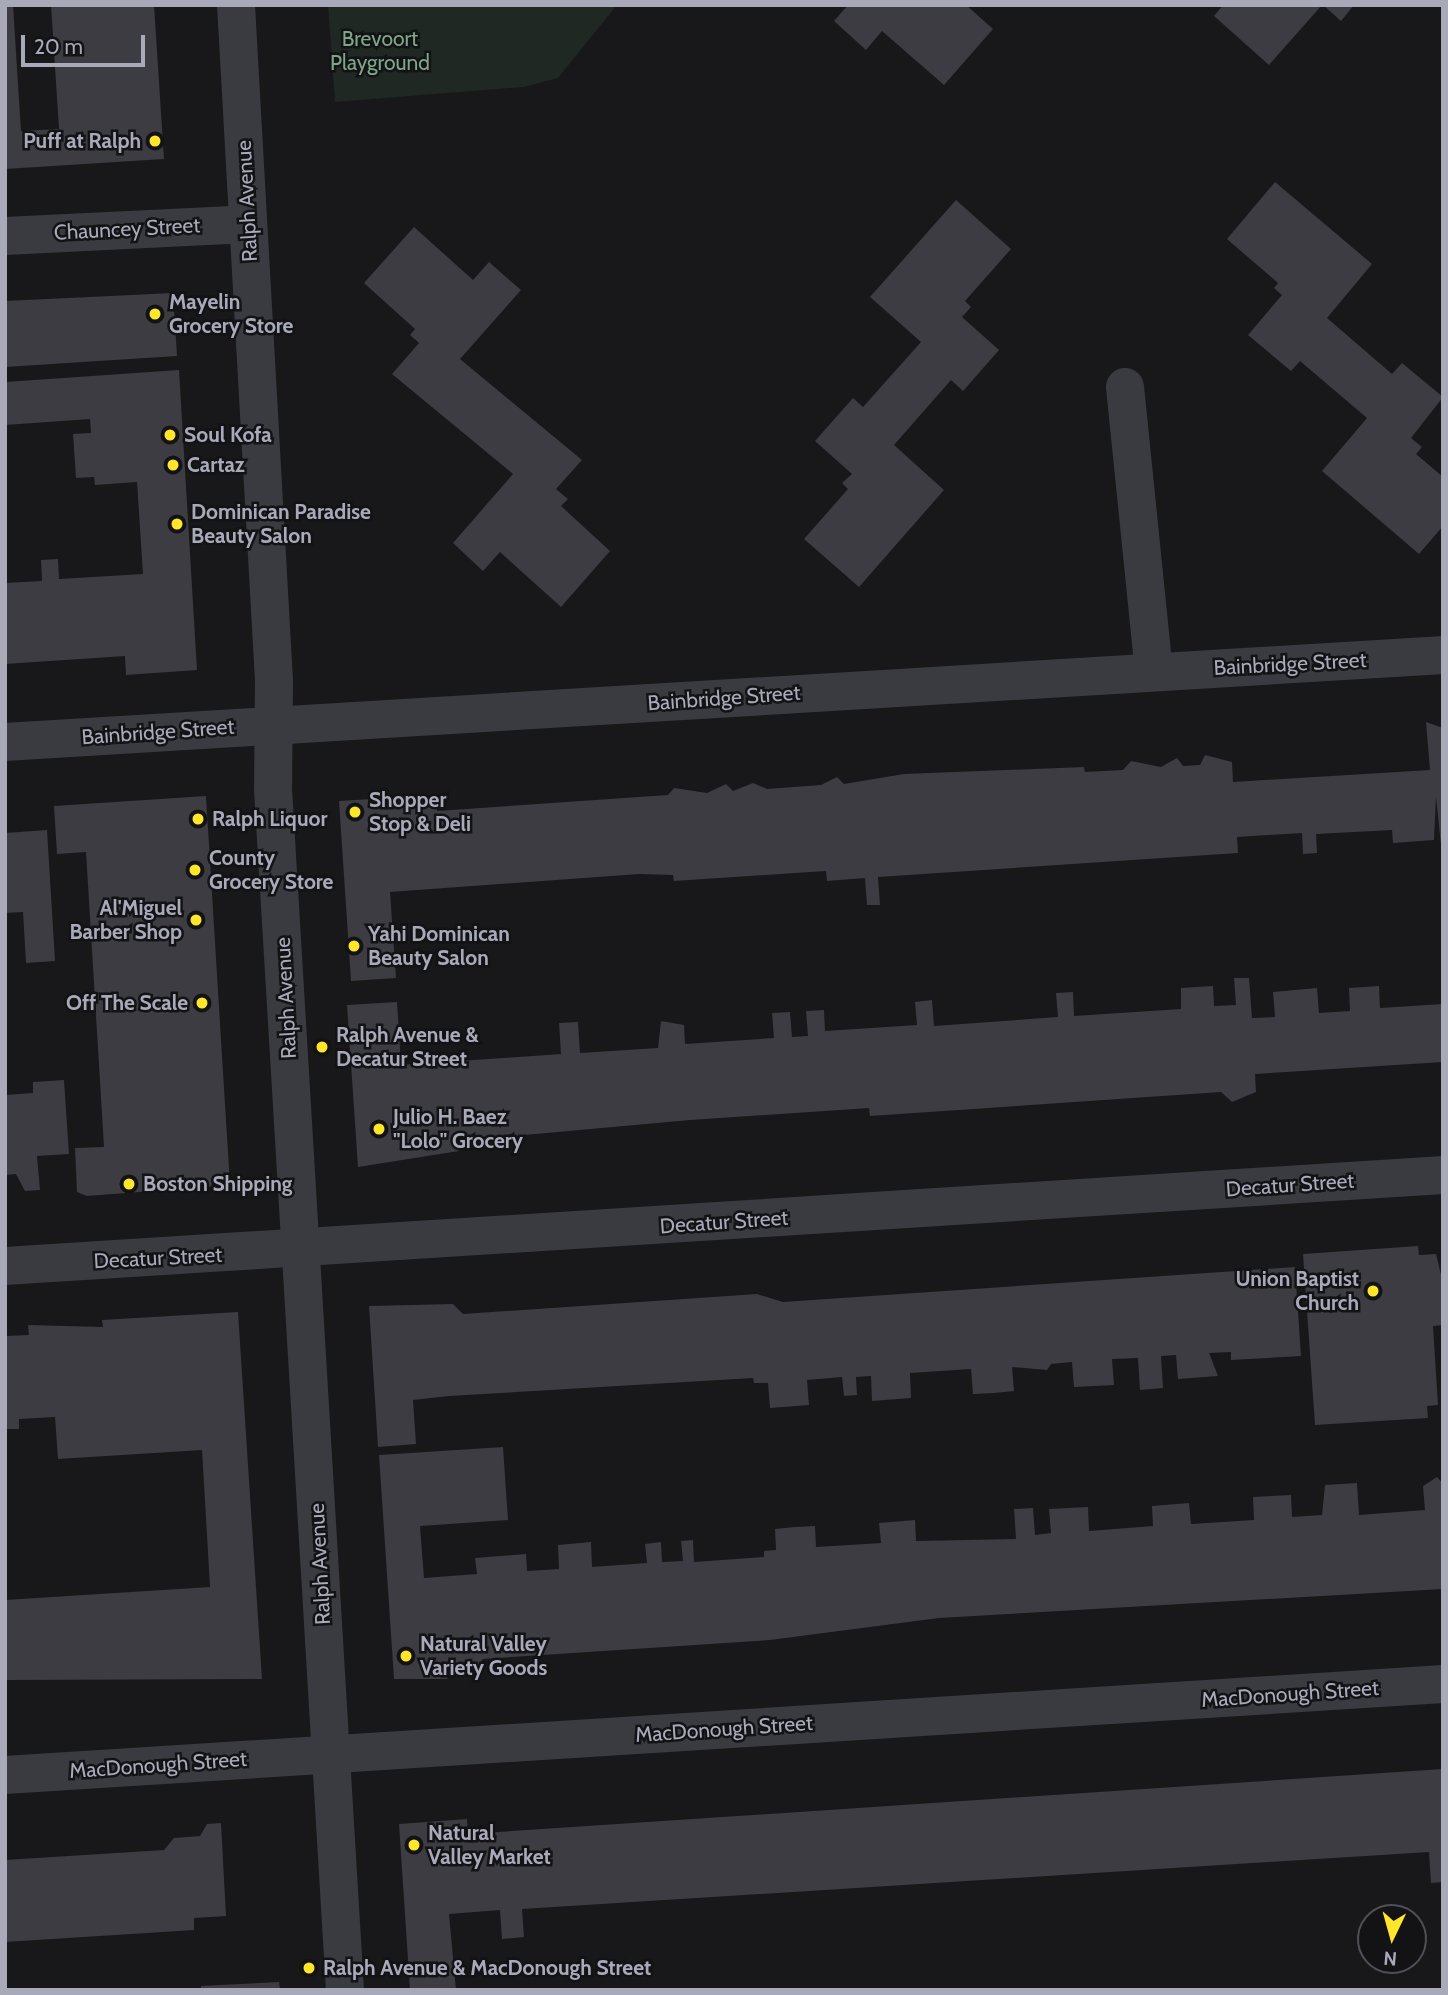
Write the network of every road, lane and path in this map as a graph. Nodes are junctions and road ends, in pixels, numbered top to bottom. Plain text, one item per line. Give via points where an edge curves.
1 (236, 5) edge
2 (248, 223) junction
3 (5, 236) edge
4 (1125, 387) dead end
5 (1443, 654) edge
6 (1154, 672) junction
7 (274, 725) junction
8 (5, 742) edge
9 (1443, 1175) edge
10 (300, 1250) junction
11 (5, 1266) edge
12 (1443, 1684) edge
13 (331, 1754) junction
14 (5, 1775) edge
15 (345, 1990) edge

1 - 2 street, Ralph Avenue
2 - 3 street, Chauncey Street
2 - 7 street, Ralph Avenue
4 - 6 street
5 - 6 street, Bainbridge Street
6 - 7 street, Bainbridge Street
7 - 8 street, Bainbridge Street
7 - 10 street, Ralph Avenue
9 - 10 street, Decatur Street
10 - 11 street, Decatur Street
10 - 13 street, Ralph Avenue
12 - 13 street, MacDonough Street
13 - 14 street, MacDonough Street
13 - 15 street, Ralph Avenue

